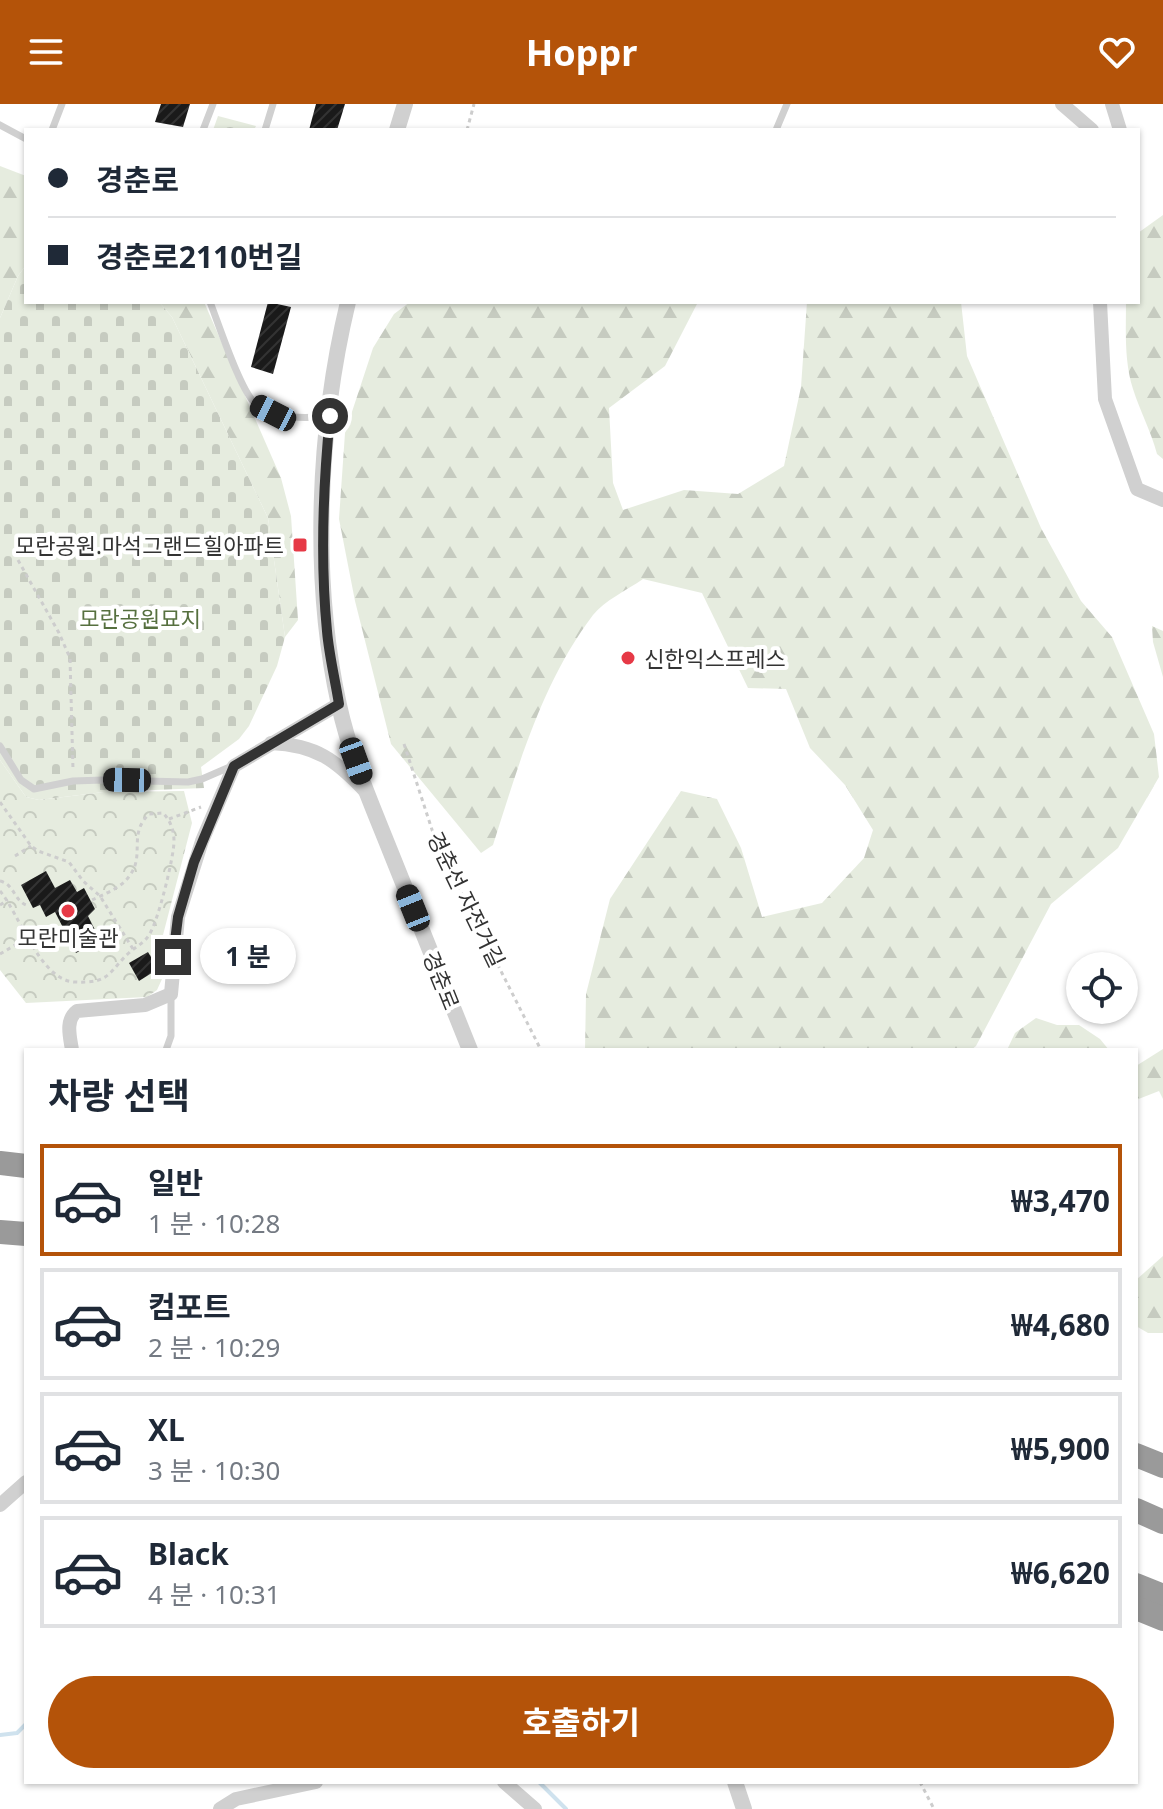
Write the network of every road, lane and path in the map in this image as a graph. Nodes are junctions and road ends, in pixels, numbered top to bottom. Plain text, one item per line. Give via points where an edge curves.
1 (62, 104) edge
2 (213, 104) edge
3 (273, 104) edge
4 (405, 104) edge
5 (474, 104) edge
6 (787, 104) edge
7 (1062, 104) edge
8 (1112, 104) edge
9 (0, 125) edge
10 (53, 128) edge
11 (204, 128) edge
12 (266, 128) edge
13 (398, 128) edge
14 (468, 128) edge
15 (777, 128) edge
16 (1090, 128) edge
17 (1119, 128) edge
18 (24, 138) edge
19 (211, 304) edge
20 (347, 304) edge
21 (1100, 304) edge
22 (330, 416) junction
23 (1163, 500) edge
24 (18, 560) dead end
25 (339, 704) junction
26 (271, 743) junction
27 (404, 744) dead end
28 (0, 746) edge
29 (234, 766) junction
30 (73, 781) junction
31 (368, 795) junction
32 (220, 800) junction
33 (0, 802) edge
34 (5, 809) junction
35 (0, 814) edge
36 (169, 819) junction
37 (31, 846) junction
38 (15, 856) dead end
39 (0, 881) edge
40 (0, 891) edge
41 (100, 896) junction
42 (8, 900) junction
43 (92, 900) dead end
44 (0, 905) edge
45 (26, 905) dead end
46 (27, 938) junction
47 (133, 949) junction
48 (0, 954) edge
49 (171, 994) junction
50 (72, 1048) edge
51 (167, 1048) edge
52 (469, 1048) edge
53 (540, 1048) edge
54 (0, 1163) edge
55 (24, 1166) edge
56 (0, 1232) edge
57 (24, 1234) edge
58 (24, 1484) edge
59 (1138, 1495) edge
60 (1163, 1504) edge
61 (0, 1505) edge
62 (1138, 1511) edge
63 (1163, 1522) edge
64 (1138, 1586) edge
65 (1163, 1596) edge
66 (1138, 1609) edge
67 (1163, 1619) edge
68 (307, 1784) edge
69 (506, 1784) edge
70 (737, 1784) edge
71 (921, 1784) edge
72 (220, 1809) edge
73 (535, 1809) edge
74 (744, 1809) edge
75 (934, 1809) edge

1 - 10 lane
2 - 11 lane
3 - 12 lane
4 - 13 street
5 - 14 path
6 - 15 lane
7 - 16 street
8 - 17 street
9 - 18 lane
19 - 22 lane via 253,402 273,413 305,419
20 - 22 street, 경춘로
21 - 23 street via 1105,399 1137,489
22 - 25 street, 경춘로 via 322,533 327,632
24 - 30 path via 70,658
25 - 26 street
25 - 31 street, 경춘로
26 - 29 street
26 - 31 street via 324,754
27 - 53 path, 경춘선 자전거길 via 437,845
28 - 30 lane via 27,786 42,789
29 - 30 lane via 188,782
29 - 32 street
31 - 52 street, 경춘로
32 - 36 path
32 - 49 street via 178,917
33 - 34 path
34 - 35 path
34 - 37 path
36 - 41 path via 156,812 143,820 131,875
36 - 47 path via 172,855 154,927
37 - 38 path
37 - 41 path via 69,862
39 - 45 path
40 - 42 path
41 - 43 path
41 - 47 path
42 - 44 path
42 - 46 path
46 - 47 path via 53,971 75,983 109,975
46 - 48 path
49 - 50 street via 145,1005 77,1011 70,1022
49 - 51 lane
54 - 55 highway
56 - 57 highway
58 - 61 street
59 - 60 highway
62 - 63 highway
64 - 65 highway
66 - 67 highway
68 - 72 street via 236,1799
69 - 73 street
70 - 74 street
71 - 75 path

